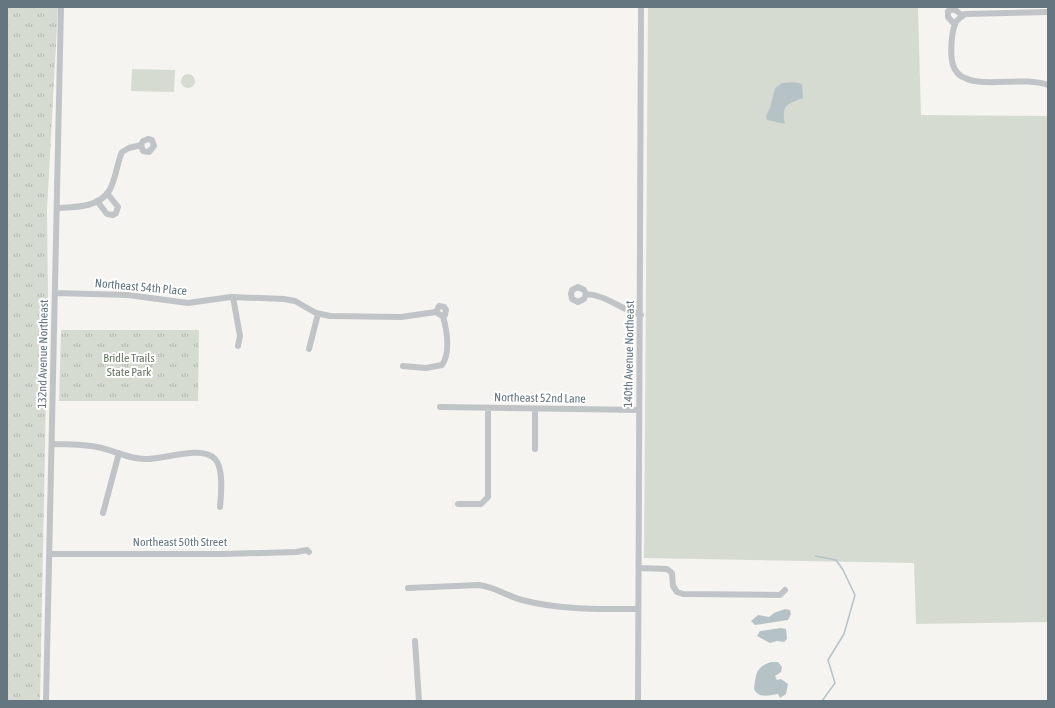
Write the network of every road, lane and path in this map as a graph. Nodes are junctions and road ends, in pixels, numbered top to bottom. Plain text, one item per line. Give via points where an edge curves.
1 (61, 7) edge
2 (641, 7) edge
3 (1048, 12) edge
4 (961, 17) junction
5 (955, 24) junction
6 (1048, 86) edge
7 (141, 145) dead end
8 (107, 193) junction
9 (96, 201) junction
10 (57, 208) junction
11 (55, 293) junction
12 (586, 294) dead end
13 (233, 297) junction
14 (318, 314) junction
15 (641, 315) junction
16 (238, 346) dead end
17 (309, 349) dead end
18 (403, 366) dead end
19 (440, 407) dead end
20 (488, 408) junction
21 (535, 409) junction
22 (639, 410) junction
23 (52, 444) junction
24 (535, 449) dead end
25 (119, 453) junction
26 (458, 504) dead end
27 (220, 507) dead end
28 (103, 513) dead end
29 (310, 552) dead end
30 (50, 554) junction
31 (639, 568) junction
32 (408, 588) dead end
33 (785, 590) dead end
34 (638, 609) junction
35 (415, 641) dead end
36 (46, 701) edge
37 (419, 701) edge
38 (638, 701) edge

1 - 10 street, 132nd Avenue Northeast
2 - 15 street, 140th Avenue Northeast
3 - 4 street via 972,13
4 - 5 street
4 - 5 street via 954,9 948,11 948,17
5 - 6 street via 952,35 953,64 959,75 973,81 1032,81
7 - 8 street via 122,152
8 - 9 street
8 - 9 street via 118,207 116,213 107,214
9 - 10 street via 83,206
10 - 11 street, 132nd Avenue Northeast
11 - 13 street, Northeast 54th Place via 128,295 188,303
11 - 23 street, 132nd Avenue Northeast
12 - 15 street via 602,297 622,309
13 - 14 street, Northeast 54th Place via 284,299
13 - 16 street via 240,336
14 - 17 street
14 - 18 street, Northeast 54th Place via 401,317 436,312 443,316 446,358 442,365 426,368
15 - 22 street, 140th Avenue Northeast
19 - 20 street, Northeast 52nd Lane
20 - 21 street, Northeast 52nd Lane
20 - 26 street via 488,497 481,504
21 - 22 street, Northeast 52nd Lane
21 - 24 street
22 - 31 street, 140th Avenue Northeast
23 - 25 street via 77,444
23 - 30 street, 132nd Avenue Northeast
25 - 27 street via 146,460 203,453 216,460 219,466
25 - 28 street
29 - 30 street, Northeast 50th Street via 307,550 224,554
30 - 36 street, 132nd Avenue Northeast
31 - 33 street via 667,568 672,573 673,586 677,592 683,594 780,595
31 - 34 street, 140th Avenue Northeast
32 - 34 street via 479,584 522,600 559,608
34 - 38 street, 140th Avenue Northeast
35 - 37 street

